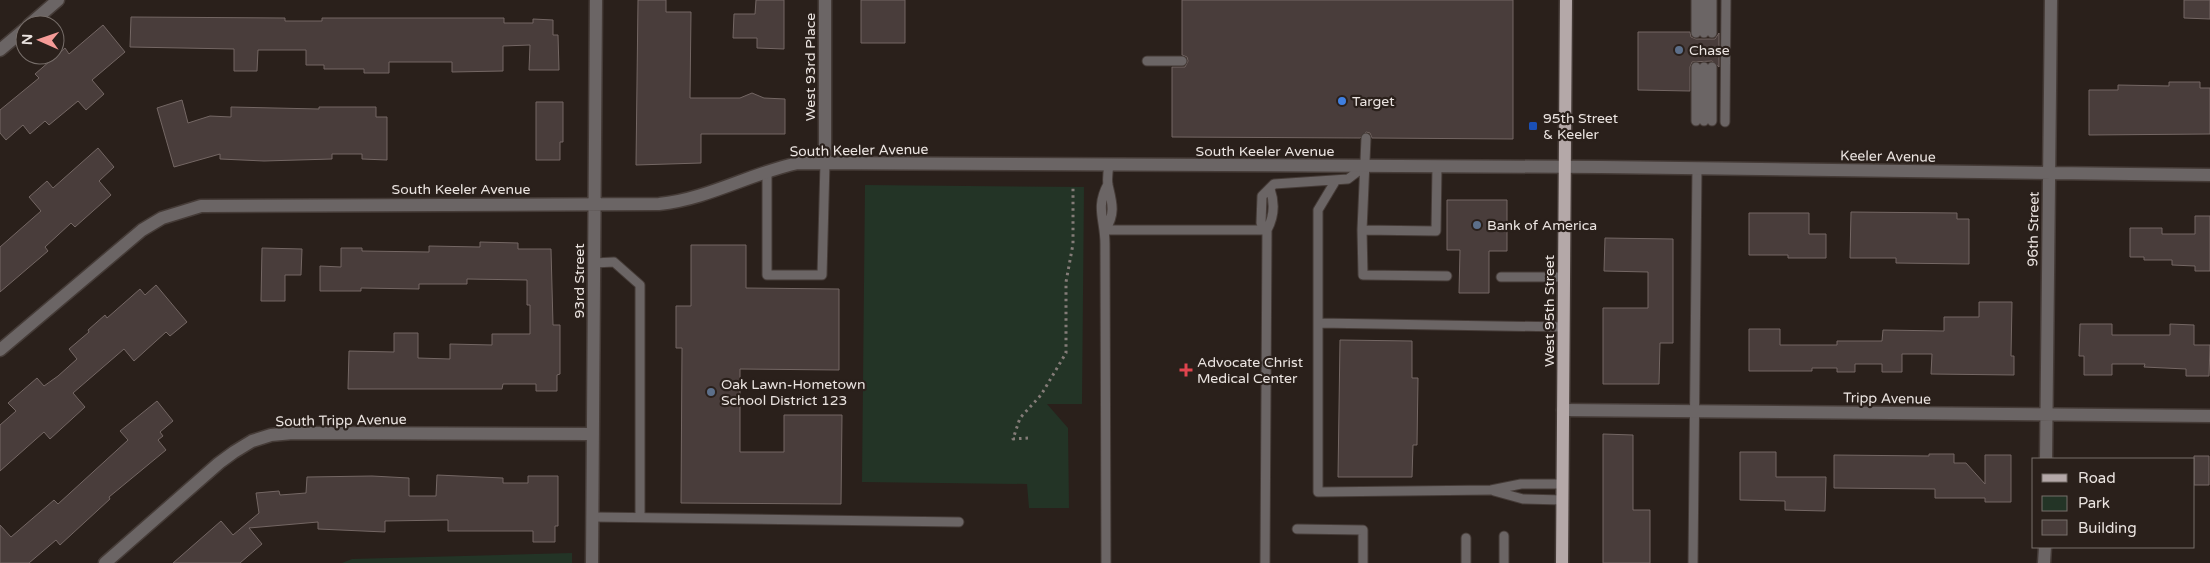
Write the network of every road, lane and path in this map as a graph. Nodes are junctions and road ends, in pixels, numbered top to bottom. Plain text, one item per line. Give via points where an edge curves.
1 (58, 0) edge
2 (596, 0) edge
3 (825, 0) edge
4 (1566, 0) edge
5 (1696, 0) edge
6 (1704, 0) edge
7 (1712, 0) edge
8 (1726, 0) edge
9 (2051, 0) edge
10 (41, 15) edge
11 (1704, 33) junction
12 (15, 37) edge
13 (0, 50) edge
14 (1146, 61) dead end
15 (1182, 61) dead end
16 (1704, 67) joint
17 (1725, 122) dead end
18 (1366, 138) dead end
19 (825, 163) junction
20 (1108, 165) junction
21 (1365, 166) junction
22 (1437, 166) junction
23 (1565, 167) junction
24 (1697, 168) junction
25 (767, 171) junction
26 (2049, 173) junction
27 (2210, 175) edge
28 (1336, 180) junction
29 (1072, 188) dead end
30 (594, 204) junction
31 (1105, 230) junction
32 (1266, 230) junction
33 (1362, 230) junction
34 (594, 263) junction
35 (1448, 276) dead end
36 (1501, 277) dead end
37 (1564, 277) junction
38 (1319, 323) junction
39 (1564, 327) junction
40 (0, 350) edge
41 (1563, 410) junction
42 (1694, 411) junction
43 (2046, 414) junction
44 (2210, 416) edge
45 (593, 434) junction
46 (1028, 438) dead end
47 (2046, 458) edge
48 (1562, 484) junction
49 (1491, 490) junction
50 (1562, 500) junction
51 (592, 516) junction
52 (640, 517) junction
53 (959, 522) dead end
54 (1297, 529) dead end
55 (1504, 536) dead end
56 (1466, 538) dead end
57 (2045, 548) edge
58 (105, 563) edge
59 (592, 563) edge
60 (1106, 563) edge
61 (1265, 563) edge
62 (1363, 563) edge
63 (1466, 563) edge
64 (1504, 563) edge
65 (1562, 563) edge
66 (1693, 563) edge
67 (2044, 563) edge

1 - 10 street
2 - 30 street, 93rd Street
3 - 19 street, West 93rd Place
4 - 23 main road, West 95th Street
5 - 11 lane
6 - 11 lane
7 - 11 lane
8 - 17 lane
9 - 26 street, 96th Street
12 - 13 street
14 - 15 lane
16 - 16 lane via 1704,121
18 - 21 lane
19 - 20 street, South Keeler Avenue
19 - 25 street, South Keeler Avenue via 798,164
19 - 25 lane via 822,275 768,274
20 - 21 street, South Keeler Avenue
20 - 31 lane via 1112,220
21 - 22 street, South Keeler Avenue
21 - 28 lane via 1348,179
21 - 33 lane
22 - 23 street, South Keeler Avenue
22 - 33 lane via 1436,231
23 - 24 street, Keeler Avenue
23 - 37 main road, West 95th Street
24 - 26 street, Keeler Avenue
24 - 42 lane
25 - 30 street, South Keeler Avenue via 690,200 659,204
26 - 27 street, Keeler Avenue
26 - 43 street, 96th Street
28 - 32 lane via 1274,184 1270,189 1272,220
28 - 38 lane via 1318,210
29 - 46 path via 1073,244 1066,282 1066,353 1041,395 1020,418 1013,439
30 - 34 street, 93rd Street
30 - 40 street, South Keeler Avenue via 222,204 194,207 162,218 142,230
31 - 32 lane
31 - 60 lane
32 - 61 lane
33 - 35 lane via 1363,275
34 - 45 street, 93rd Street
34 - 52 lane via 614,262 640,285
36 - 37 lane
37 - 39 main road, West 95th Street
38 - 39 lane
38 - 49 lane via 1318,492
39 - 41 main road, West 95th Street
41 - 42 street, Tripp Avenue
41 - 48 main road, West 95th Street
42 - 43 street, Tripp Avenue
42 - 66 lane
43 - 44 street, Tripp Avenue
43 - 47 street, 96th Street
45 - 51 street, 93rd Street
45 - 58 street, South Tripp Avenue via 272,435 252,441 219,463
48 - 49 lane via 1521,484
48 - 50 main road, West 95th Street
49 - 50 lane via 1523,499
50 - 65 main road, West 95th Street
51 - 52 lane
51 - 59 street, 93rd Street
52 - 53 lane
54 - 62 lane via 1363,530
55 - 64 lane
56 - 63 lane
57 - 67 street

